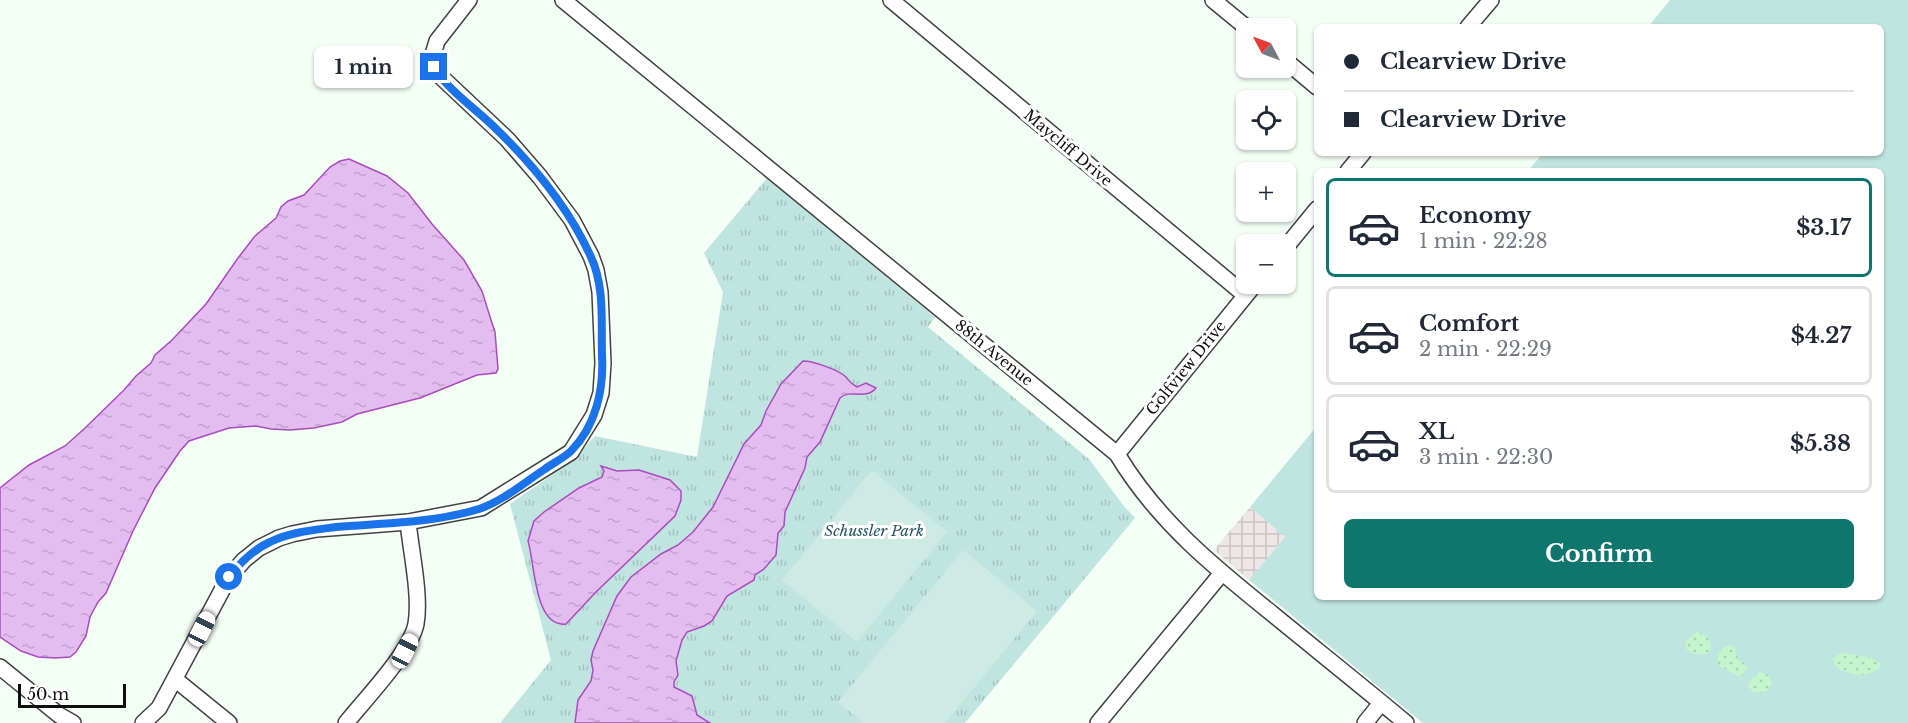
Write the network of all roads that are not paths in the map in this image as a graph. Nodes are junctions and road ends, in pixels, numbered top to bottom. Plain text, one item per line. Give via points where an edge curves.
1 (470, 0) edge
2 (563, 0) edge
3 (891, 0) edge
4 (1213, 0) edge
5 (1491, 0) edge
6 (1236, 19) edge
7 (1471, 24) edge
8 (1296, 69) edge
9 (1314, 84) edge
10 (1360, 156) edge
11 (1350, 168) edge
12 (1314, 213) edge
13 (1296, 235) edge
14 (1236, 278) edge
15 (1246, 294) edge
16 (1116, 454) junction
17 (408, 522) junction
18 (1222, 573) junction
19 (0, 667) edge
20 (176, 680) junction
21 (1382, 703) junction
22 (73, 723) edge
23 (142, 723) edge
24 (229, 723) edge
25 (346, 723) edge
26 (1098, 723) edge
27 (1365, 723) edge
28 (1406, 723) edge

1 - 17 street via 437,41 433,49 434,67 540,177 572,220 591,256 600,292 601,393 590,424 571,452 481,508
2 - 16 street, 88th Avenue
3 - 14 street, Maycliff Drive
4 - 6 street
5 - 7 street
8 - 9 street
10 - 11 street
12 - 13 street
15 - 16 street, Golfview Drive
16 - 18 street, 88th Avenue via 1148,501
17 - 20 street via 317,529 279,538 259,548 229,577
17 - 25 street via 416,626 405,651
18 - 21 street, 88th Avenue
18 - 26 street
19 - 22 street
20 - 23 street via 159,708
20 - 24 street
21 - 27 street
21 - 28 street, 88th Avenue

